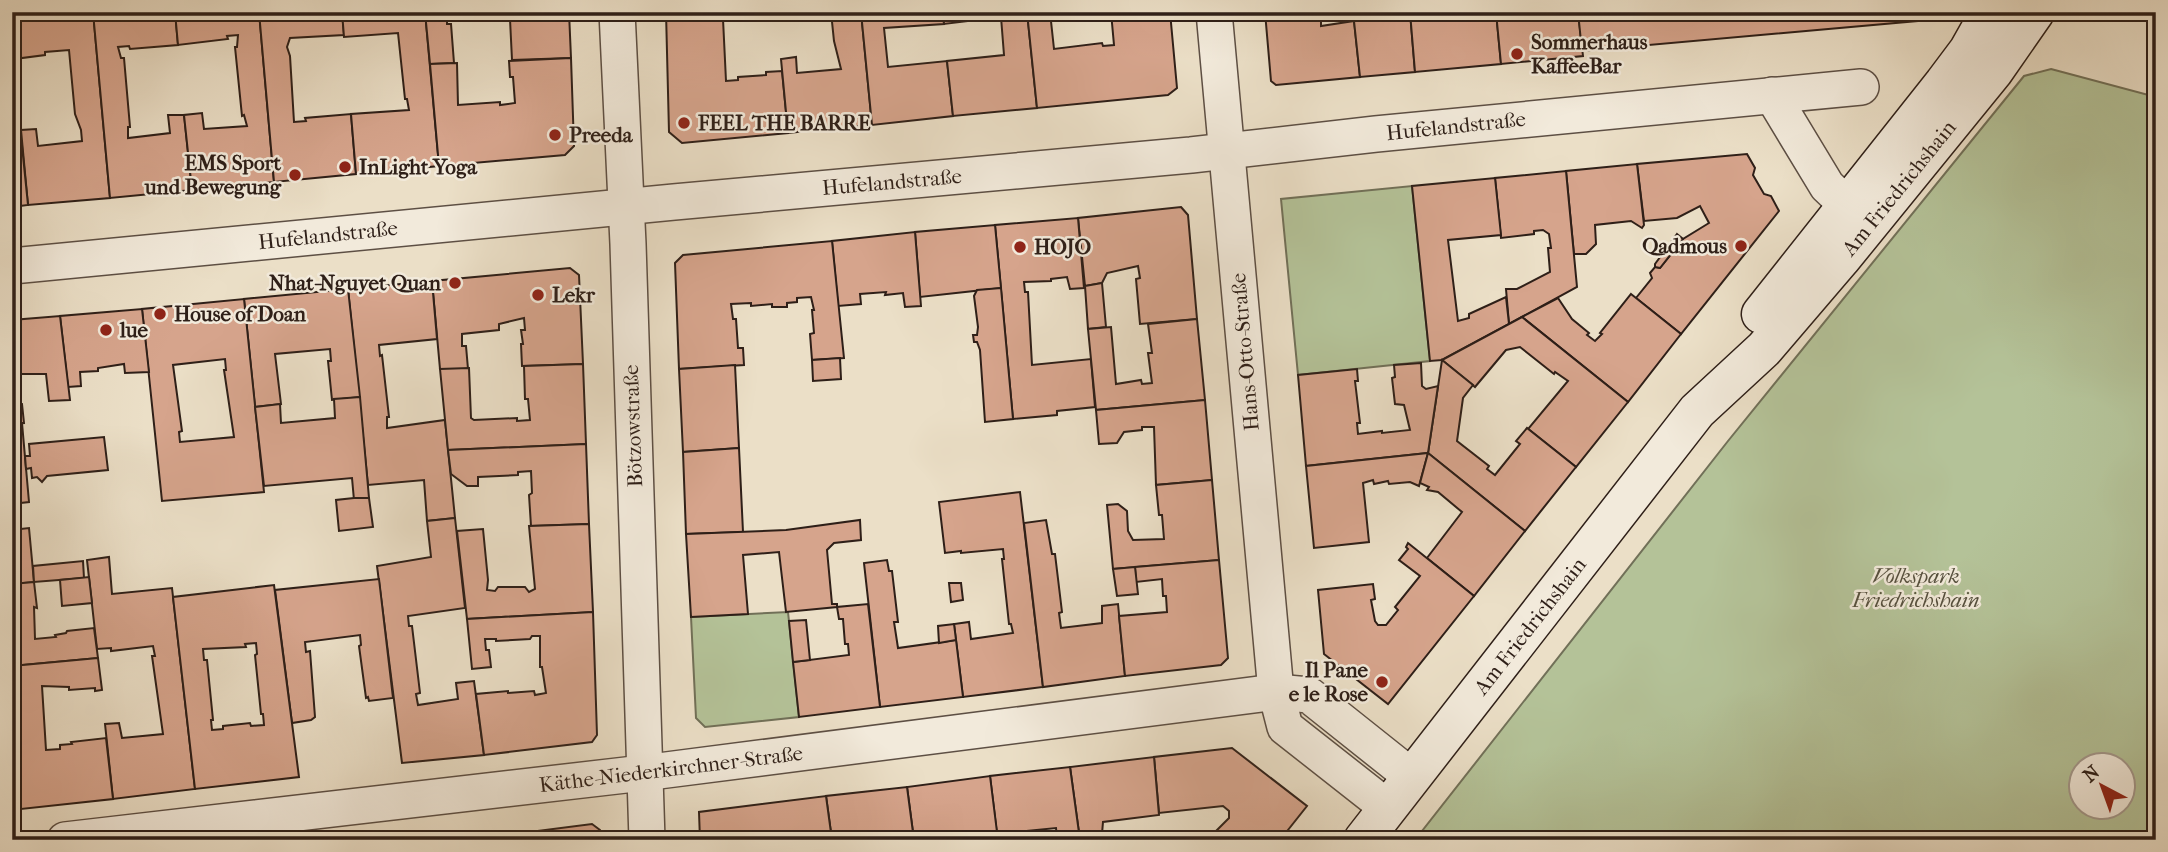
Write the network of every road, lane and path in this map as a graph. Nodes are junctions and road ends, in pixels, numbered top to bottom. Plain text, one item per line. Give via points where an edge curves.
1 (617, 12) edge
2 (1214, 12) edge
3 (1990, 12) edge
4 (2030, 14) edge
5 (1861, 87) dead end
6 (1772, 95) junction
7 (1227, 151) junction
8 (1847, 205) junction
9 (626, 206) junction
10 (12, 266) edge
11 (1697, 411) junction
12 (1276, 692) junction
13 (643, 773) junction
14 (1412, 777) junction
15 (1388, 808) junction
16 (65, 840) edge
17 (647, 840) edge
18 (1363, 840) edge

1 - 9 street, Bötzowstraße
2 - 7 street, Hans-Otto-Straße
3 - 8 street, Am Friedrichshain via 1952,73
4 - 11 street, Am Friedrichshain via 1951,125 1822,281 1764,349
5 - 6 street, Hufelandstraße
6 - 7 street, Hufelandstraße
6 - 8 street via 1827,186
7 - 9 street, Hufelandstraße
7 - 12 street, Hans-Otto-Straße
8 - 11 street, Am Friedrichshain via 1722,364
9 - 10 street, Hufelandstraße
9 - 13 street, Bötzowstraße
11 - 14 street, Am Friedrichshain
12 - 13 street, Käthe-Niederkirchner-Straße
12 - 14 street, Käthe-Niederkirchner-Straße via 1309,695
12 - 15 street via 1284,727
13 - 16 street, Käthe-Niederkirchner-Straße
13 - 17 street, Bötzowstraße
14 - 15 street, Am Friedrichshain
15 - 18 street, Am Friedrichshain

